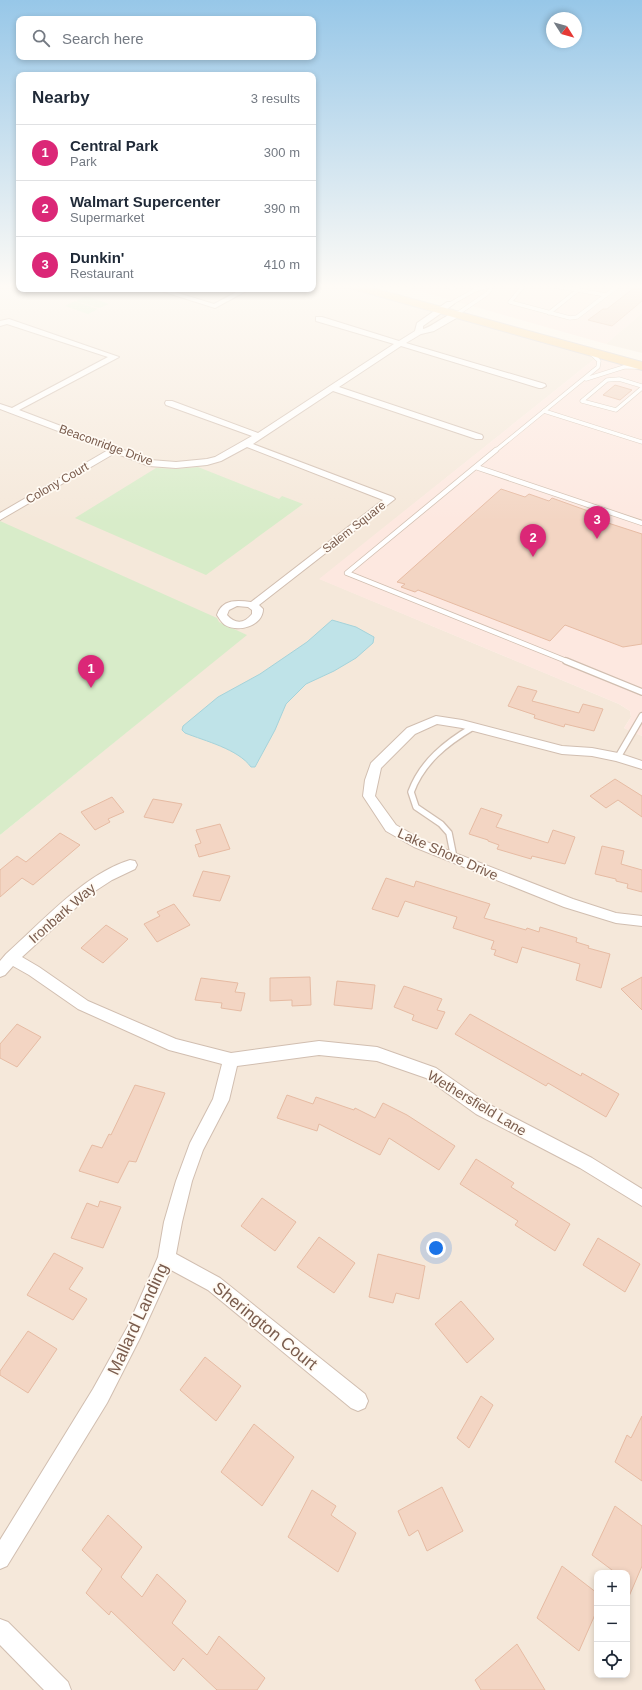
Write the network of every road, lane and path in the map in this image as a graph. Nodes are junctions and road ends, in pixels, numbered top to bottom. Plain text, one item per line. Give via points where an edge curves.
1 (103, 363) edge
2 (371, 363) edge
3 (464, 363) edge
4 (599, 363) edge
5 (632, 363) edge
6 (642, 366) edge
7 (598, 375) junction
8 (583, 380) junction
9 (607, 380) junction
10 (542, 386) dead end
11 (642, 387) edge
12 (333, 388) junction
13 (169, 403) dead end
14 (5, 410) edge
15 (544, 411) junction
16 (259, 436) junction
17 (479, 437) dead end
18 (642, 442) edge
19 (246, 444) junction
20 (114, 450) junction
21 (476, 468) junction
22 (0, 517) edge
23 (642, 523) edge
24 (253, 606) dead end
25 (642, 692) edge
26 (642, 716) edge
27 (473, 727) junction
28 (618, 757) junction
29 (642, 766) edge
30 (454, 858) junction
31 (130, 865) dead end
32 (642, 921) edge
33 (11, 958) junction
34 (0, 971) edge
35 (231, 1060) junction
36 (642, 1198) edge
37 (167, 1258) junction
38 (358, 1401) dead end
39 (0, 1559) edge
40 (0, 1630) edge
41 (60, 1690) edge

1 - 14 street
2 - 12 street, Beaconridge Drive
3 - 10 street
4 - 8 lane via 598,367
5 - 6 main road
6 - 7 lane via 624,367
7 - 8 lane
7 - 9 lane
8 - 15 lane
9 - 11 lane via 619,379
9 - 11 lane via 582,401 616,410
12 - 16 street, Beaconridge Drive
12 - 17 street
13 - 16 street
14 - 20 street, Beaconridge Drive
15 - 18 lane
15 - 21 lane
16 - 19 street, Beaconridge Drive
19 - 20 street, Beaconridge Drive via 207,462 176,465 149,463
19 - 24 street, Salem Square via 390,499
20 - 22 street, Colony Court
21 - 23 lane
21 - 25 lane via 347,573
26 - 28 lane
27 - 28 street, Lake Shore Drive via 562,750
27 - 30 lane via 455,738 433,759 418,776 410,792 416,807 441,824 449,833
27 - 30 street, Lake Shore Drive via 436,720 411,731 375,766 371,780 369,796 391,828 419,844
28 - 29 street, Lake Shore Drive
30 - 32 street, Lake Shore Drive via 569,903 616,918
31 - 33 street, Ironbark Way via 87,889
33 - 34 street, Ironbark Way
33 - 35 street, Wethersfield Lane via 83,1005 119,1022 174,1045
35 - 36 street, Wethersfield Lane via 319,1048 377,1054 430,1073 482,1109 586,1163
35 - 37 street, Mallard Landing via 221,1100 196,1148 184,1181
37 - 38 street, Sherington Court via 214,1284
37 - 39 street, Mallard Landing via 134,1332 100,1396
40 - 41 street

